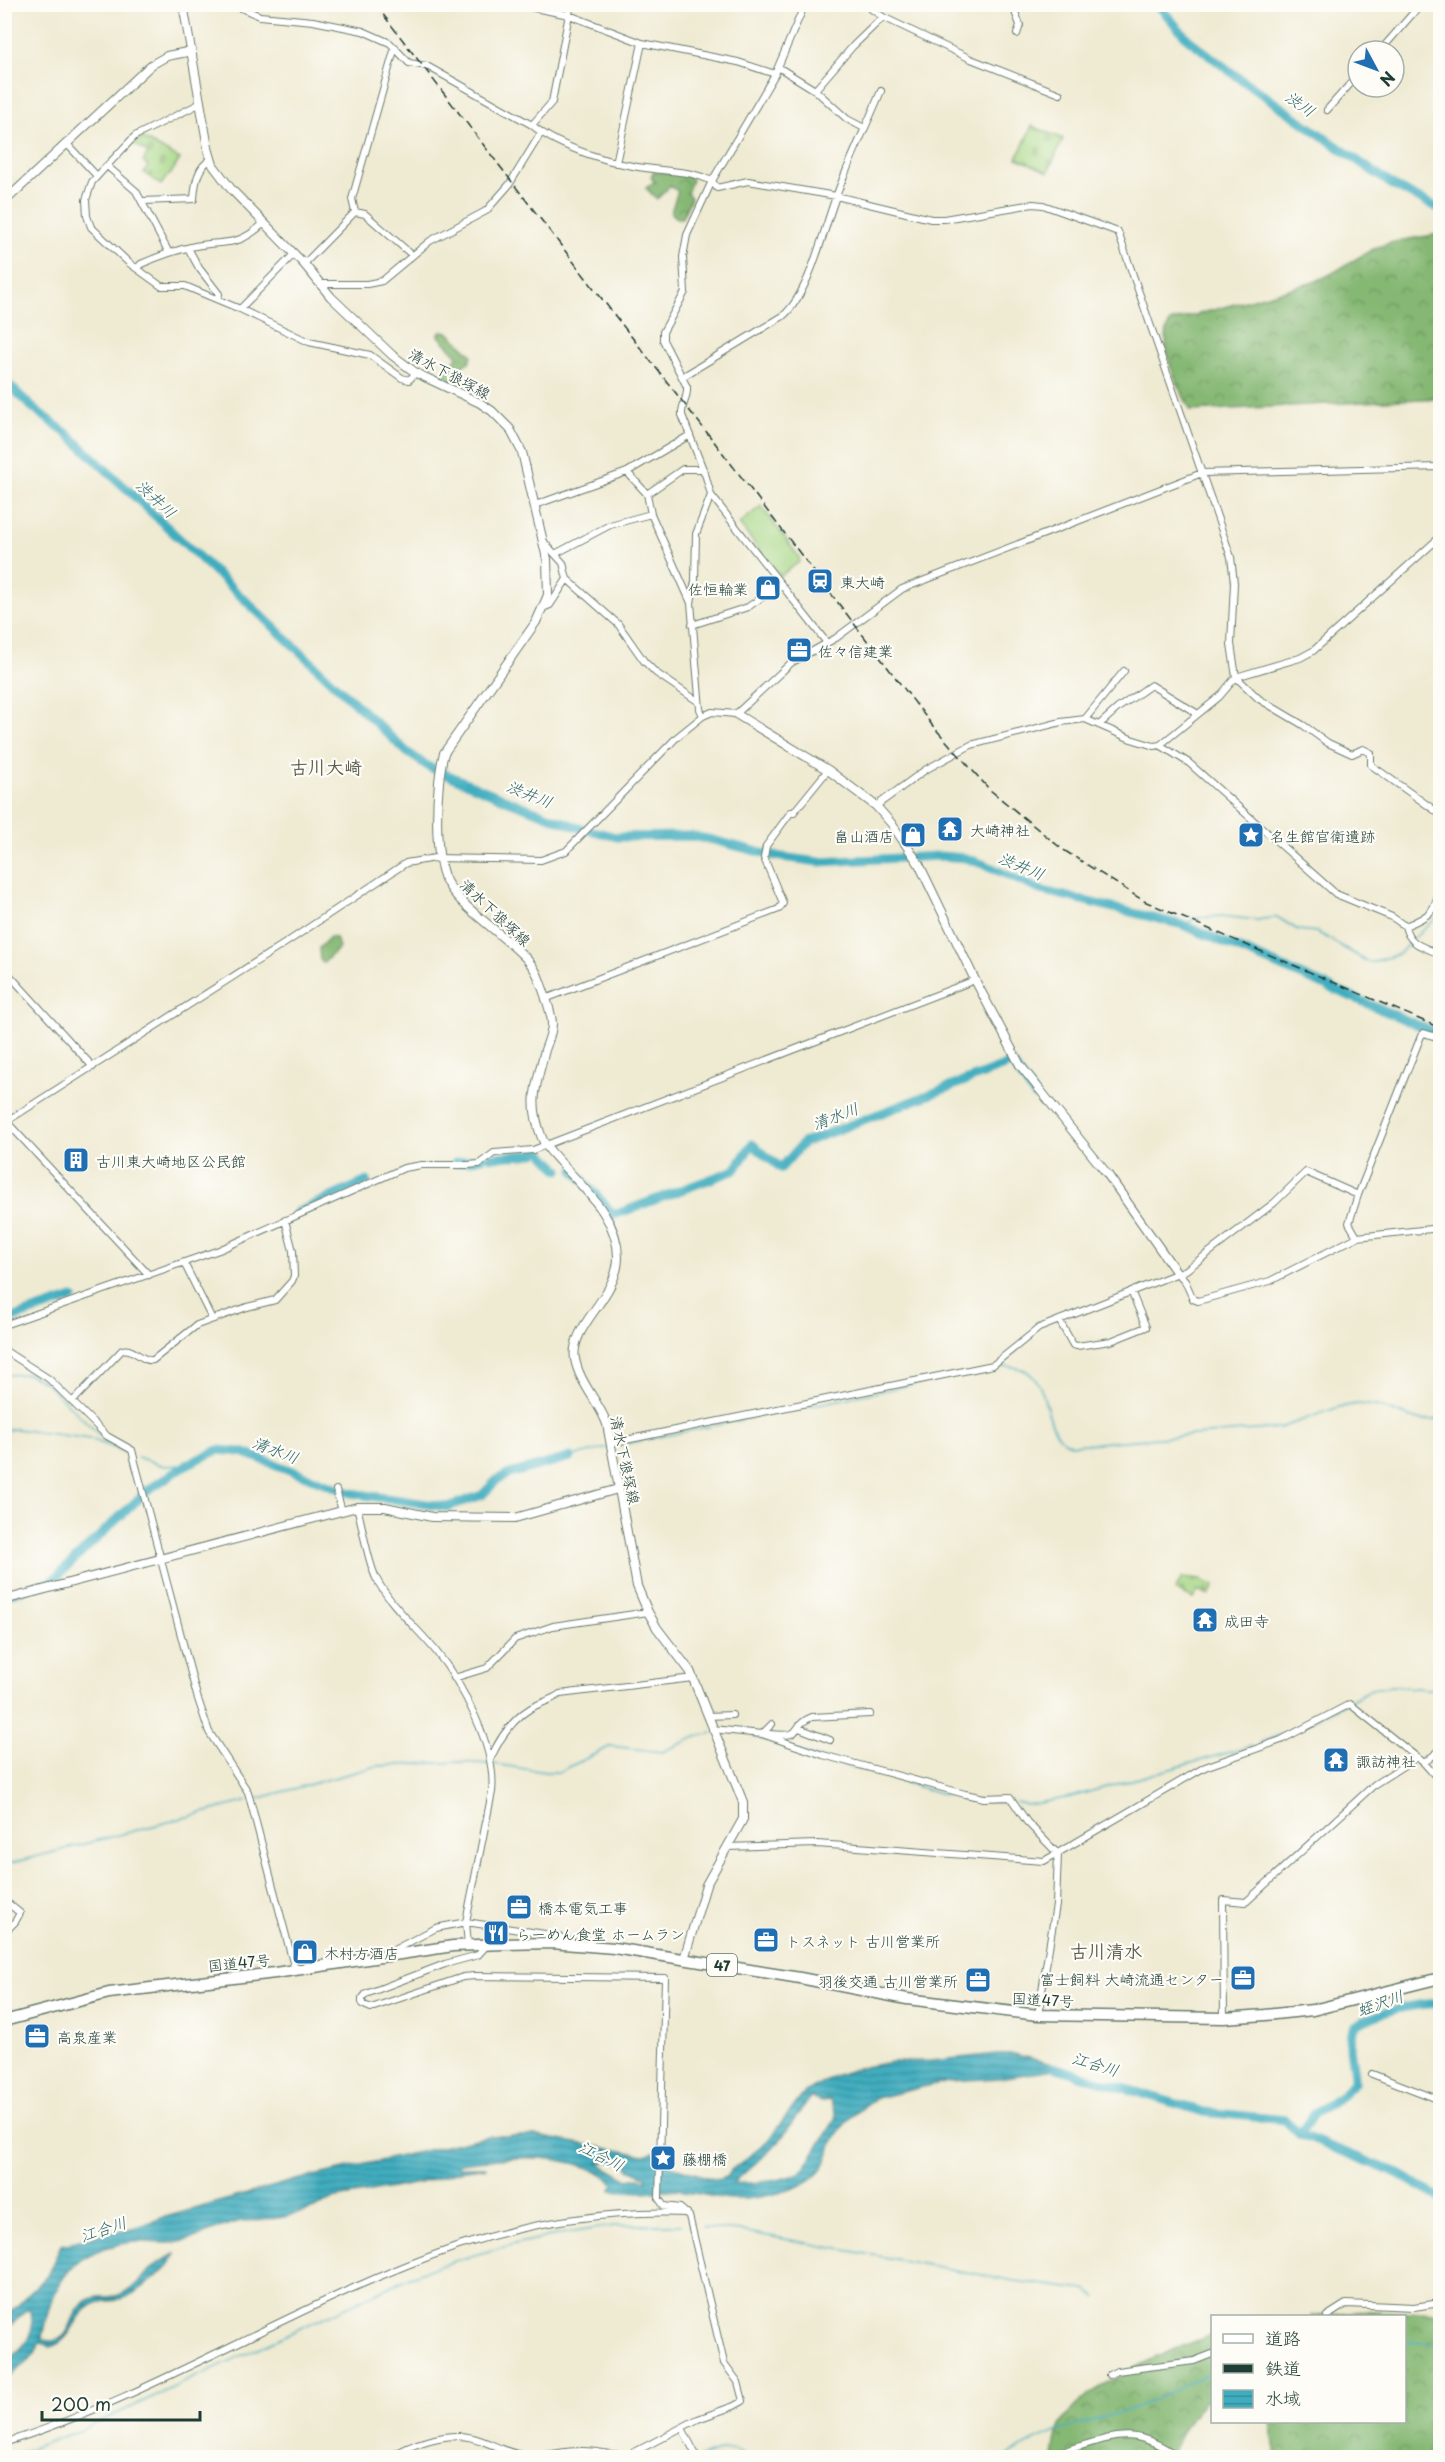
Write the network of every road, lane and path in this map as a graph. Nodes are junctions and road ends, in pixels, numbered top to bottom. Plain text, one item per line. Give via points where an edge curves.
1 (183, 4) edge
2 (232, 4) edge
3 (515, 4) edge
4 (571, 4) edge
5 (805, 4) edge
6 (864, 4) edge
7 (1012, 4) edge
8 (1421, 4) edge
9 (569, 15) junction
10 (883, 18) junction
11 (1017, 34) dead end
12 (1390, 39) edge
13 (642, 43) junction
14 (394, 47) junction
15 (192, 51) junction
16 (778, 67) junction
17 (775, 74) junction
18 (1346, 89) edge
19 (815, 90) junction
20 (881, 91) dead end
21 (1060, 94) dead end
22 (200, 104) junction
23 (1327, 110) dead end
24 (532, 125) junction
25 (864, 128) junction
26 (541, 133) junction
27 (67, 144) junction
28 (211, 160) junction
29 (616, 163) junction
30 (107, 166) junction
31 (97, 176) junction
32 (712, 182) junction
33 (836, 196) junction
34 (143, 201) junction
35 (4, 202) edge
36 (355, 212) junction
37 (264, 223) junction
38 (188, 248) junction
39 (169, 253) junction
40 (294, 254) junction
41 (412, 255) junction
42 (304, 264) junction
43 (137, 268) junction
44 (322, 284) junction
45 (217, 299) junction
46 (240, 309) junction
47 (416, 373) junction
48 (682, 377) junction
49 (690, 435) junction
50 (1440, 467) edge
51 (703, 468) junction
52 (627, 472) junction
53 (1202, 473) junction
54 (647, 494) junction
55 (711, 495) junction
56 (536, 506) junction
57 (651, 514) junction
58 (1440, 537) edge
59 (544, 542) junction
60 (555, 554) junction
61 (567, 579) junction
62 (781, 584) junction
63 (691, 603) junction
64 (543, 608) junction
65 (692, 625) junction
66 (827, 643) junction
67 (1124, 671) dead end
68 (1236, 677) junction
69 (699, 702) junction
70 (736, 714) junction
71 (1198, 714) junction
72 (703, 716) junction
73 (1085, 719) junction
74 (1099, 725) junction
75 (1160, 745) junction
76 (828, 770) junction
77 (876, 806) junction
78 (1440, 814) edge
79 (441, 858) junction
80 (1440, 884) edge
81 (1405, 926) junction
82 (1440, 954) edge
83 (4, 969) edge
84 (975, 980) junction
85 (545, 999) junction
86 (1440, 1021) edge
87 (93, 1067) junction
88 (5, 1122) edge
89 (545, 1145) junction
90 (1358, 1195) junction
91 (285, 1220) junction
92 (1440, 1228) edge
93 (1357, 1237) junction
94 (184, 1263) junction
95 (1177, 1273) junction
96 (149, 1275) junction
97 (1131, 1292) junction
98 (212, 1319) junction
99 (1059, 1320) junction
100 (4, 1325) edge
101 (4, 1350) edge
102 (73, 1401) junction
103 (611, 1446) junction
104 (618, 1489) junction
105 (336, 1490) dead end
106 (357, 1507) junction
107 (342, 1511) junction
108 (160, 1558) junction
109 (4, 1600) edge
110 (648, 1612) junction
111 (454, 1678) junction
112 (693, 1678) junction
113 (870, 1714) dead end
114 (732, 1715) dead end
115 (708, 1716) junction
116 (772, 1724) dead end
117 (799, 1728) junction
118 (714, 1732) junction
119 (762, 1734) junction
120 (830, 1740) dead end
121 (1440, 1750) edge
122 (1417, 1757) junction
123 (491, 1763) junction
124 (1424, 1763) junction
125 (1440, 1781) edge
126 (728, 1847) junction
127 (1058, 1854) junction
128 (4, 1900) edge
129 (466, 1922) junction
130 (4, 1933) edge
131 (488, 1944) junction
132 (578, 1945) junction
133 (468, 1946) junction
134 (382, 1956) junction
135 (684, 1959) junction
136 (294, 1970) junction
137 (1440, 1978) edge
138 (1038, 2015) junction
139 (1224, 2018) junction
140 (4, 2021) edge
141 (1372, 2074) dead end
142 (1440, 2100) edge
143 (688, 2213) junction
144 (1440, 2303) edge
145 (1329, 2315) edge
146 (1211, 2354) edge
147 (1109, 2375) dead end
148 (682, 2428) junction
149 (4, 2443) edge
150 (696, 2455) dead end
151 (389, 2457) edge
152 (1054, 2457) edge
153 (1180, 2457) edge

1 - 15 main road, 清水下狼塚線
2 - 14 street via 260,15 349,27
3 - 9 street
4 - 9 street
5 - 16 street
6 - 10 street
7 - 11 street via 1020,24
8 - 12 street
9 - 13 street
9 - 24 street via 552,102
10 - 19 street via 852,46
10 - 21 street
13 - 17 street via 738,62
13 - 29 street
14 - 24 street via 409,63 427,66
14 - 36 street via 352,199
15 - 22 main road, 清水下狼塚線
15 - 27 street via 167,56 151,65
16 - 17 street
16 - 19 street
17 - 32 street
18 - 23 street
19 - 25 street via 847,119
20 - 25 street
22 - 28 main road, 清水下狼塚線
22 - 30 street via 135,136
24 - 26 street
25 - 33 street
26 - 29 street
26 - 41 street via 493,206
27 - 31 street
27 - 35 street
28 - 34 street via 196,181 194,199
28 - 37 main road, 清水下狼塚線 via 231,189
29 - 32 street via 689,172
30 - 31 street
30 - 34 street via 131,185
31 - 43 street via 86,200 91,227
32 - 33 street via 717,188 748,181
32 - 48 street via 687,235 683,257 685,292 663,332 663,340
33 - 48 street via 795,303 783,316
33 - 53 street via 931,219 1043,205 1118,232
34 - 39 street
36 - 41 street via 365,214
36 - 42 street
37 - 38 street via 236,242
37 - 40 main road, 清水下狼塚線
38 - 39 street
38 - 45 street via 219,294
39 - 43 street
40 - 42 main road, 清水下狼塚線
40 - 46 street
41 - 44 street via 382,281
42 - 44 main road, 清水下狼塚線
43 - 45 street via 160,286 185,286
44 - 47 main road, 清水下狼塚線 via 392,355
45 - 46 street
46 - 47 street via 309,342 370,356 402,378 409,380
47 - 56 main road, 清水下狼塚線 via 480,403 503,421 522,452
48 - 49 street via 688,394 681,409
49 - 51 street
49 - 52 street
50 - 53 street
51 - 54 street via 683,469
51 - 55 street
52 - 54 street
52 - 56 street
53 - 66 street via 902,589
53 - 68 street via 1232,557 1231,644
54 - 57 street
55 - 62 street
55 - 63 street via 696,534
56 - 59 main road, 清水下狼塚線
57 - 60 street via 610,525
57 - 63 street
58 - 68 street via 1313,651
59 - 60 street
59 - 64 main road, 清水下狼塚線 via 549,584
60 - 61 street
61 - 64 street via 550,605
61 - 69 street via 618,624 656,673
62 - 65 street via 748,607
62 - 66 street
63 - 65 street
64 - 79 main road, 清水下狼塚線 via 449,744 440,772
65 - 69 street
66 - 70 street via 791,663
67 - 73 street
68 - 71 street
68 - 78 street via 1258,699 1328,743 1352,754 1363,749 1371,753 1371,765
69 - 72 street
70 - 72 street via 712,712
70 - 76 street
71 - 74 street via 1151,686
71 - 75 street
72 - 79 street via 677,737 566,851 541,860
73 - 74 street
73 - 77 street via 971,745 925,770
74 - 75 street
75 - 81 street via 1189,763 1336,894
76 - 77 street
76 - 85 street via 765,849 764,858 783,903 779,909
77 - 84 street via 912,852
79 - 85 main road, 清水下狼塚線 via 449,886 529,960
79 - 87 street via 415,860 397,868
80 - 81 street via 1432,912
81 - 82 street via 1411,940
83 - 87 street
84 - 89 street
84 - 95 street via 1020,1065 1114,1184
85 - 89 main road, 清水下狼塚線 via 552,1025 533,1102
86 - 90 street via 1436,1037 1424,1033 1421,1036
87 - 88 street
88 - 96 street
89 - 91 street via 527,1152 494,1153 479,1164 404,1168
89 - 103 main road, 清水下狼塚線 via 606,1215 617,1245 617,1268 611,1287 579,1336 574,1351 577,1366 602,1411
90 - 93 street via 1349,1223
90 - 95 street via 1306,1172 1274,1203
91 - 94 street
91 - 98 street via 293,1251 292,1281 272,1302
92 - 93 street
93 - 95 street via 1270,1281 1198,1301
94 - 96 street
94 - 98 street
95 - 97 street
96 - 100 street
97 - 99 street
97 - 99 street via 1146,1327 1111,1341 1073,1345
98 - 102 street via 192,1329 153,1360 122,1350
99 - 103 street via 1039,1328 993,1365
101 - 102 street via 49,1379
102 - 108 street via 107,1436 132,1450
103 - 104 main road, 清水下狼塚線
104 - 106 street via 515,1518 432,1518 385,1507
104 - 110 main road, 清水下狼塚線 via 634,1578
105 - 107 street
106 - 107 street
106 - 111 street via 376,1578
107 - 108 street
108 - 109 street
108 - 136 street via 209,1732 248,1792
110 - 111 street via 553,1626 516,1639 487,1668
110 - 112 main road, 清水下狼塚線
111 - 123 street via 473,1712
112 - 115 main road, 清水下狼塚線
112 - 123 street via 561,1694 533,1706 512,1724
113 - 117 street via 812,1717
114 - 115 street
115 - 118 main road, 清水下狼塚線
116 - 119 street
117 - 119 street via 792,1736
117 - 120 street
118 - 119 street
118 - 126 main road, 清水下狼塚線 via 745,1812
119 - 127 street via 965,1794 1010,1797 1027,1822
121 - 124 street
122 - 124 street
122 - 127 street via 1350,1704 1281,1740 1205,1767
122 - 139 street via 1375,1784 1246,1902 1223,1900
123 - 129 street via 492,1792
124 - 125 street
126 - 127 street via 817,1844 1036,1862
126 - 135 main road, 清水下狼塚線 via 703,1892
127 - 138 street via 1056,1905
128 - 130 street via 20,1913
129 - 132 street via 558,1936
129 - 133 street
129 - 134 street via 436,1928
131 - 132 highway, 国道47号 / 47
131 - 133 highway, 国道47号 / 47
131 - 143 street via 478,1955 366,1994 362,2004 371,2008 463,1977 663,1978 666,1984 660,2199 664,2206
132 - 135 highway, 国道47号 / 47
133 - 134 highway, 国道47号 / 47
134 - 136 highway, 国道47号 / 47
135 - 138 highway, 国道47号 / 47 via 907,1999
136 - 140 highway, 国道47号 / 47 via 109,1993
137 - 139 highway, 国道47号 / 47 via 1313,2010
138 - 139 highway, 国道47号 / 47
141 - 142 street
143 - 148 street via 724,2363 738,2382 743,2401
143 - 149 street via 612,2215 547,2224 461,2245 400,2267 100,2408
144 - 145 street via 1414,2307 1346,2304
146 - 147 street via 1194,2361
148 - 150 street
148 - 151 street via 620,2456 581,2451 527,2456 460,2436 419,2443
152 - 153 street via 1126,2434

